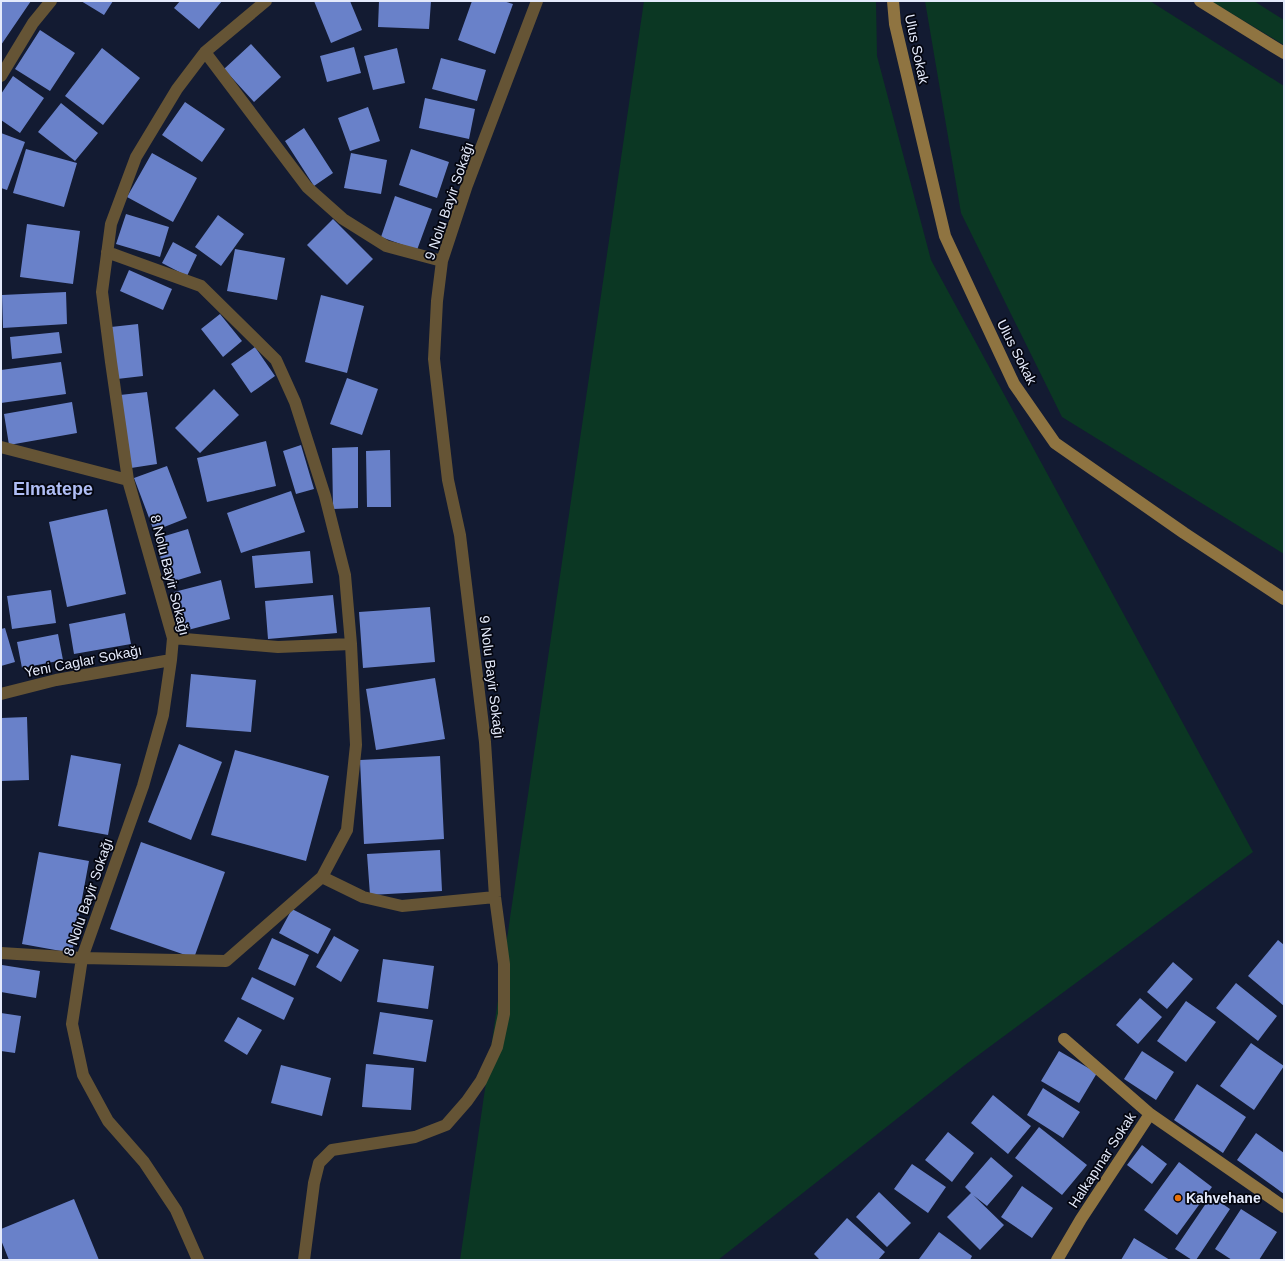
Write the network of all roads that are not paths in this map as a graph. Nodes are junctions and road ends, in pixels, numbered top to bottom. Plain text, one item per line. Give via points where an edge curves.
1 (51, 1) edge
2 (266, 1) edge
3 (537, 1) edge
4 (893, 1) edge
5 (1200, 1) edge
6 (206, 52) junction
7 (1284, 54) edge
8 (1, 76) edge
9 (107, 252) junction
10 (442, 261) junction
11 (1, 447) edge
12 (128, 480) junction
13 (1284, 599) edge
14 (173, 638) junction
15 (351, 644) junction
16 (171, 660) junction
17 (1, 694) edge
18 (322, 877) junction
19 (495, 897) junction
20 (1, 953) edge
21 (82, 958) junction
22 (1064, 1039) dead end
23 (1150, 1114) junction
24 (1284, 1206) edge
25 (198, 1260) edge
26 (304, 1260) edge
27 (1057, 1260) edge

1 - 8 street via 33,23
2 - 6 street, 8 Nolu Bayir Sokağı
3 - 10 street, 9 Nolu Bayir Sokağı via 467,185
4 - 13 street, Ulus Sokak via 895,24 945,236 1014,384 1055,443
5 - 7 street
6 - 9 street, 8 Nolu Bayir Sokağı via 177,89 136,157 111,224
6 - 10 street via 307,187 343,219 386,246
9 - 12 street, 8 Nolu Bayir Sokağı via 102,292
9 - 15 street via 201,286 276,360 295,402 325,496 345,575
10 - 19 street, 9 Nolu Bayir Sokağı via 434,359 448,480 460,535 484,726
11 - 12 street
12 - 14 street, 8 Nolu Bayir Sokağı
14 - 15 street via 278,647
14 - 16 street, 8 Nolu Bayir Sokağı
15 - 18 street via 356,745 347,830
16 - 17 street, Yeni Caglar Sokağı via 56,680
16 - 21 street, 8 Nolu Bayir Sokağı via 162,715 143,786
18 - 19 street via 363,897 402,906
18 - 21 street via 226,961
19 - 26 street, 9 Nolu Bayir Sokağı via 504,964 504,1014 497,1047 481,1082 446,1125 414,1136 332,1150 320,1163 314,1183
20 - 21 street
21 - 25 street, 8 Nolu Bayir Sokağı via 72,1024 83,1074 108,1121 144,1162 176,1210
22 - 23 street
23 - 24 street, Halkapınar Sokak
23 - 27 street, Halkapınar Sokak

